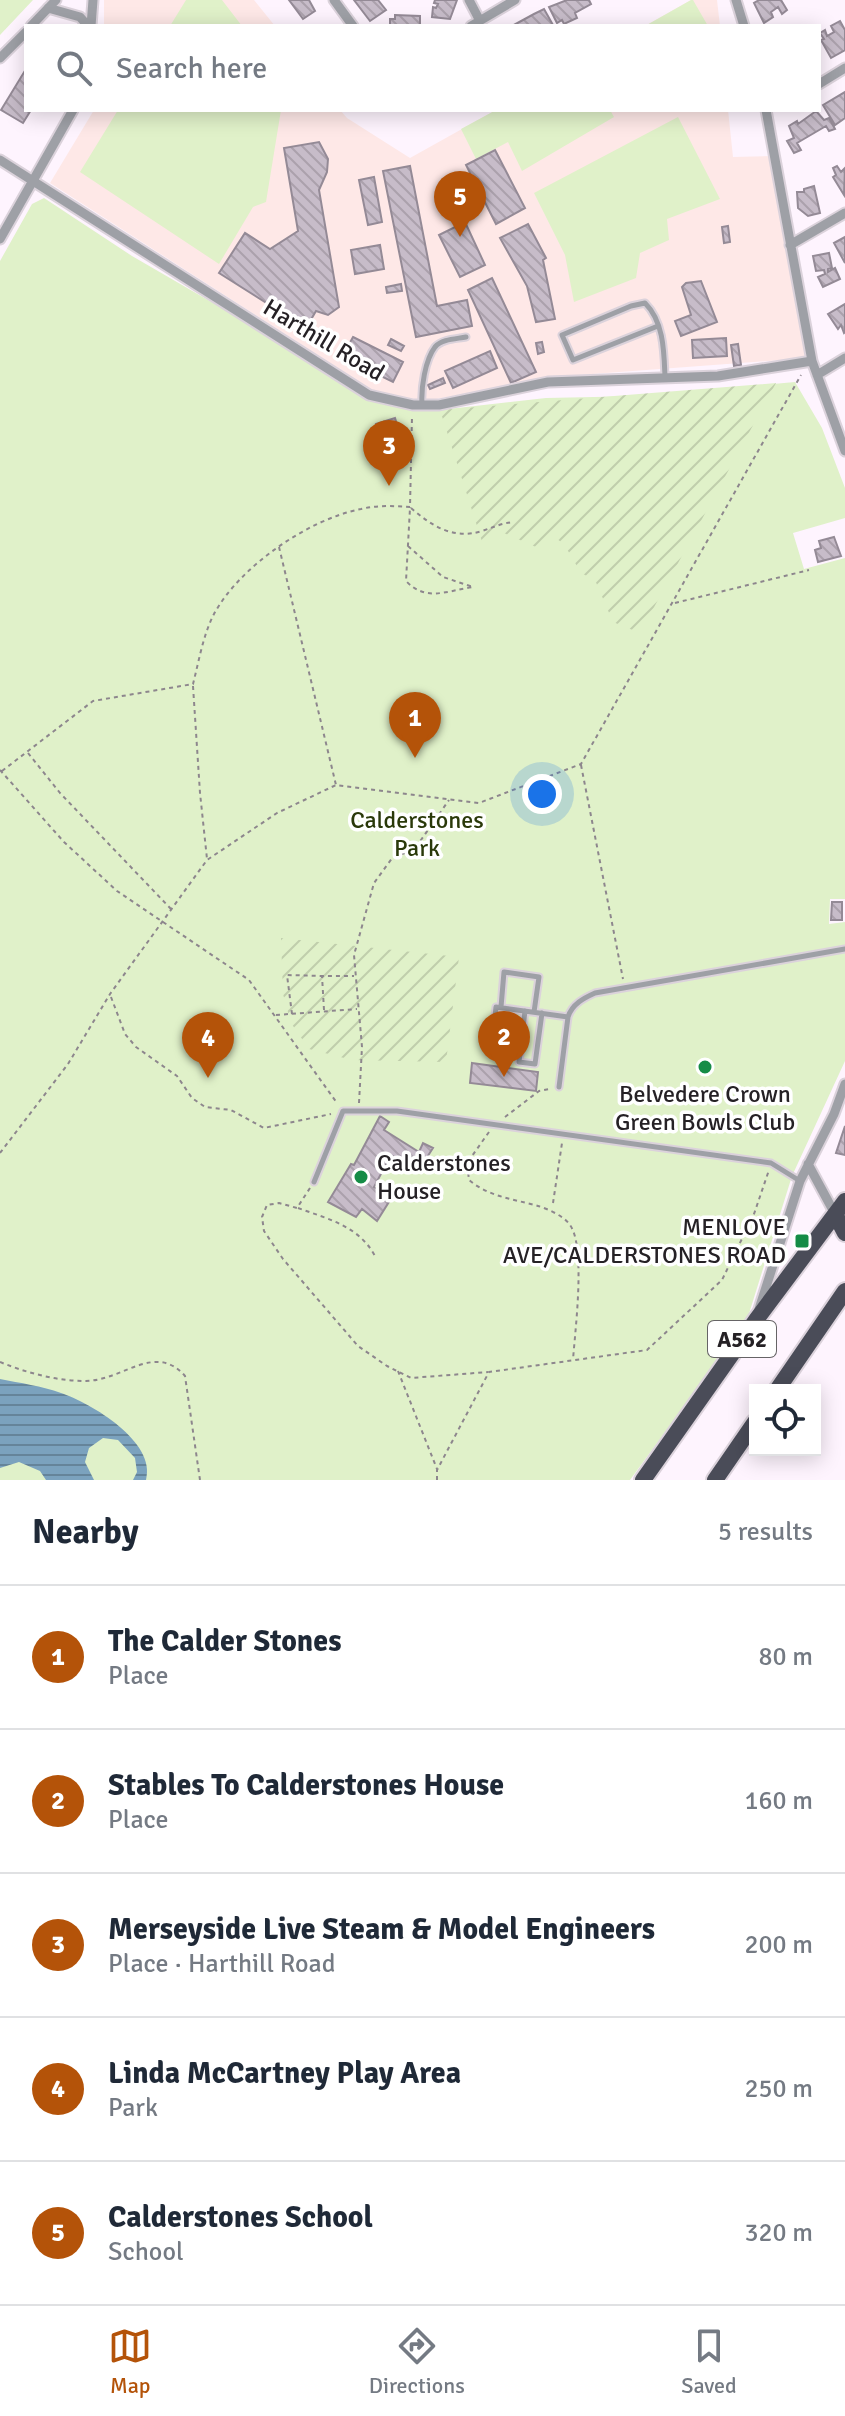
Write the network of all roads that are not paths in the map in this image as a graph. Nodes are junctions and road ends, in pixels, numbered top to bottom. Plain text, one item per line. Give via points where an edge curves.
1 (56, 0) edge
2 (93, 0) edge
3 (334, 0) edge
4 (469, 0) edge
5 (515, 0) edge
6 (736, 0) edge
7 (48, 8) junction
8 (33, 24) edge
9 (88, 24) edge
10 (90, 24) edge
11 (352, 24) edge
12 (475, 24) edge
13 (743, 24) edge
14 (24, 34) edge
15 (0, 58) edge
16 (845, 68) edge
17 (821, 83) edge
18 (72, 112) edge
19 (769, 112) edge
20 (0, 160) edge
21 (32, 180) junction
22 (845, 213) edge
23 (0, 239) edge
24 (790, 245) junction
25 (658, 326) junction
26 (466, 337) dead end
27 (845, 358) edge
28 (812, 361) junction
29 (817, 375) junction
30 (665, 377) junction
31 (417, 405) junction
32 (845, 451) edge
33 (845, 949) edge
34 (501, 1007) junction
35 (525, 1011) junction
36 (534, 1012) junction
37 (542, 1013) junction
38 (568, 1017) junction
39 (491, 1054) dead end
40 (845, 1084) edge
41 (559, 1087) road end
42 (808, 1164) junction
43 (800, 1181) junction
44 (314, 1182) road end
45 (840, 1208) edge
46 (845, 1233) edge
47 (845, 1291) edge
48 (756, 1320) junction
49 (781, 1384) edge
50 (749, 1431) edge
51 (643, 1480) edge
52 (715, 1480) edge

1 - 7 street
2 - 10 street
3 - 11 street
4 - 12 street
5 - 12 street
6 - 13 street
7 - 8 street
7 - 9 street
14 - 15 street
16 - 17 street
18 - 21 street
19 - 24 street
20 - 21 street, Harthill Road
21 - 23 street
21 - 31 street, Harthill Road via 369,395
22 - 24 street
24 - 28 street
25 - 25 lane via 645,303 562,335 573,360
25 - 30 lane
26 - 31 lane via 435,348
27 - 29 street
28 - 29 street
28 - 30 street, Harthill Road via 718,376
29 - 32 street
30 - 31 street, Harthill Road via 548,382
33 - 38 lane via 595,993 582,999
34 - 35 lane
34 - 36 lane via 504,972 528,975 539,977
34 - 39 lane via 496,1007
35 - 36 lane
35 - 37 lane via 519,1062 535,1064
36 - 37 lane
37 - 38 lane
38 - 41 lane
40 - 42 street
42 - 43 street
42 - 45 street
43 - 44 lane via 771,1163 397,1111 343,1111
43 - 48 street
45 - 46 highway
45 - 48 highway, A562
47 - 49 highway, A562
48 - 51 highway, A562
50 - 52 highway

